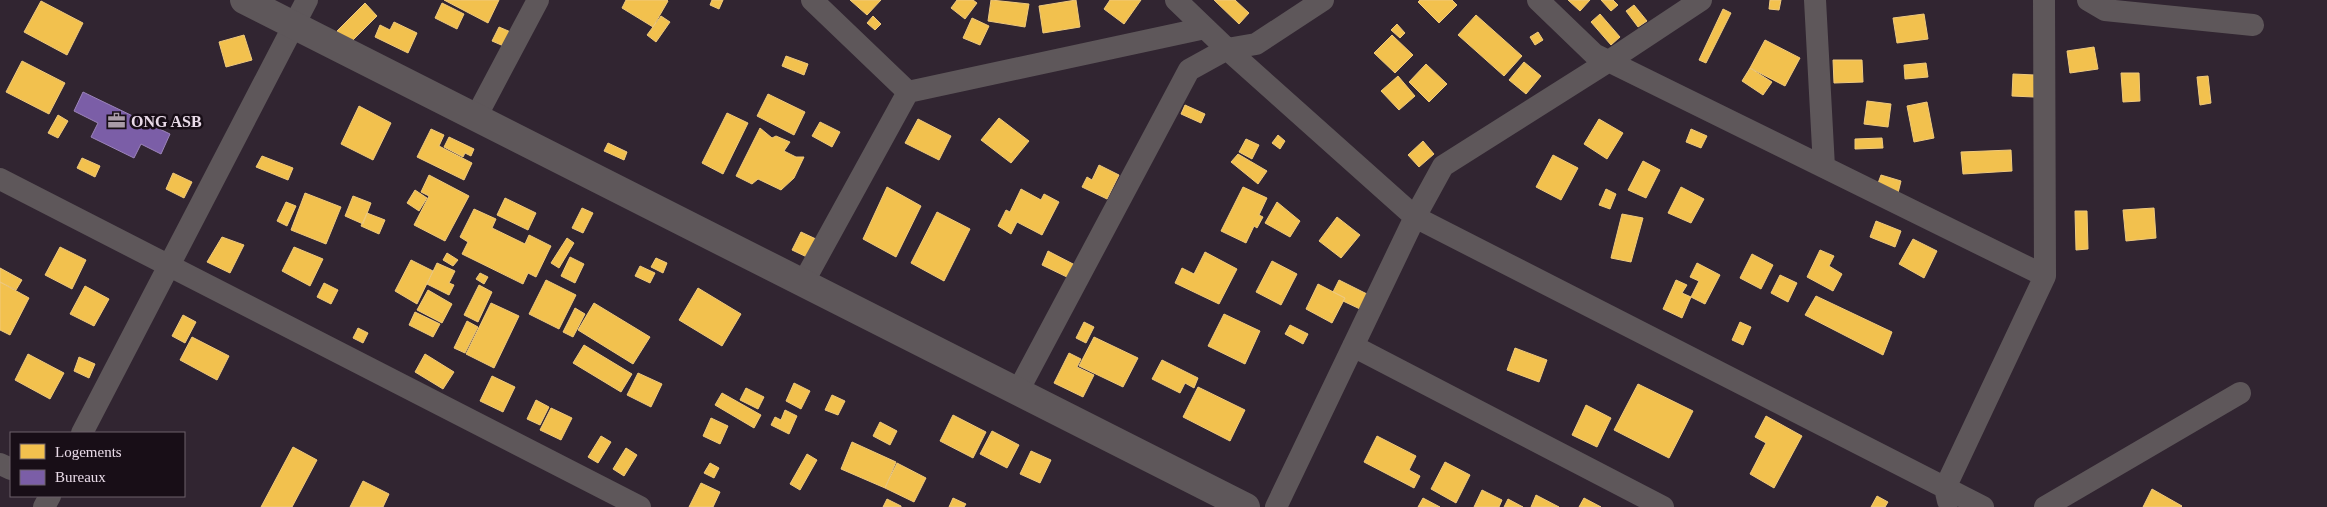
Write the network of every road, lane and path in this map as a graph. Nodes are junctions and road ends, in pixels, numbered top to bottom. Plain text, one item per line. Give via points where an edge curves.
1 (244, 0) edge
2 (307, 0) edge
3 (538, 0) edge
4 (812, 0) edge
5 (1176, 0) edge
6 (1324, 0) edge
7 (1538, 0) edge
8 (1701, 0) edge
9 (1815, 0) edge
10 (2044, 0) edge
11 (2088, 0) edge
12 (295, 25) junction
13 (2254, 25) dead end
14 (1205, 28) junction
15 (1228, 49) junction
16 (1609, 61) junction
17 (908, 92) junction
18 (476, 117) junction
19 (1824, 167) junction
20 (0, 179) edge
21 (1415, 217) junction
22 (169, 266) junction
23 (2045, 276) junction
24 (803, 282) junction
25 (1353, 346) junction
26 (1018, 391) junction
27 (2240, 393) dead end
28 (83, 432) edge
29 (1948, 498) edge
30 (640, 507) edge
31 (1246, 507) edge
32 (1276, 507) edge
33 (1663, 507) edge
34 (1983, 507) edge
35 (2045, 507) edge

1 - 12 street
2 - 12 street
3 - 18 street
4 - 17 street
5 - 14 street
6 - 15 street via 1256,44
7 - 16 street via 1594,54
8 - 16 street
9 - 19 street
10 - 23 street
11 - 13 street via 2106,10
12 - 18 street
12 - 22 street
14 - 15 street
14 - 17 street
15 - 21 street
15 - 26 street via 1190,70
16 - 19 street
16 - 21 street via 1443,166
17 - 24 street
18 - 24 street
19 - 23 street
20 - 22 street
21 - 25 street
21 - 29 street
22 - 28 street
22 - 30 street
23 - 29 street
24 - 26 street
25 - 32 street
25 - 33 street
26 - 31 street
27 - 35 street
29 - 34 street

